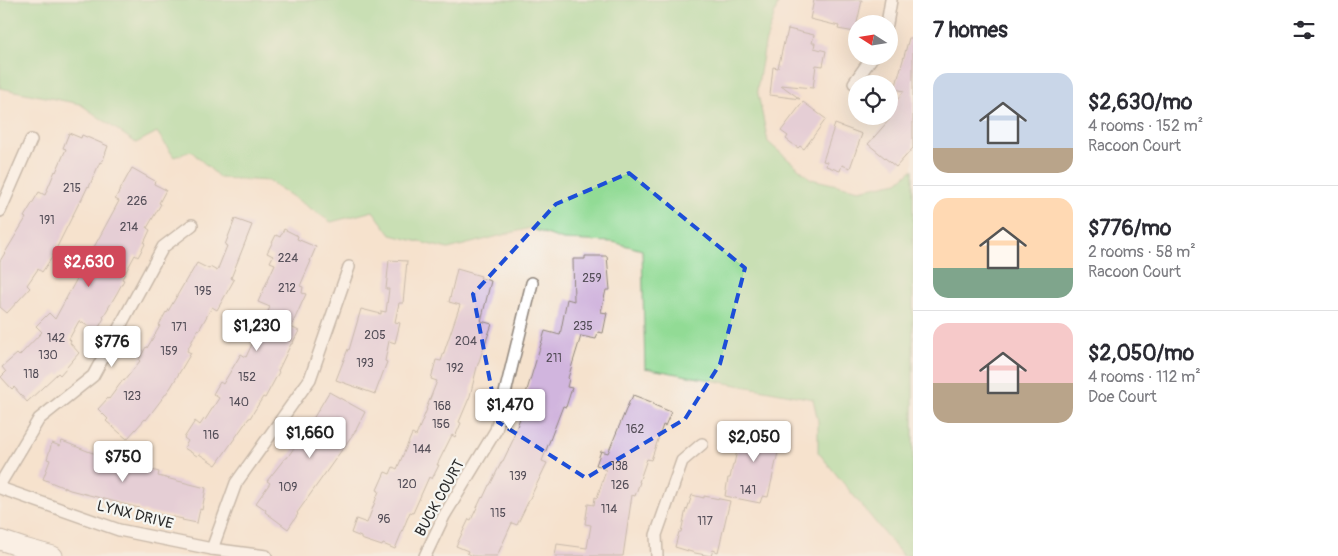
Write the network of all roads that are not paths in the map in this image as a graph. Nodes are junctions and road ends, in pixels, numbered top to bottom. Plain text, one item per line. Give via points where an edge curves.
1 (891, 0) edge
2 (888, 15) edge
3 (31, 140) dead end
4 (0, 211) edge
5 (192, 225) dead end
6 (349, 267) dead end
7 (532, 283) dead end
8 (702, 444) dead end
9 (0, 486) edge
10 (0, 540) edge
11 (212, 548) junction
12 (53, 556) edge
13 (266, 556) edge
14 (426, 556) edge
15 (657, 556) edge

1 - 2 street
3 - 4 street
5 - 9 street via 163,247 93,376 39,419
6 - 11 street via 310,379 236,483
7 - 14 street, BUCK COURT via 496,430 444,516
8 - 15 street via 682,461 656,535
9 - 11 street, LYNX DRIVE via 119,530
10 - 12 main road
11 - 13 street, LYNX DRIVE

